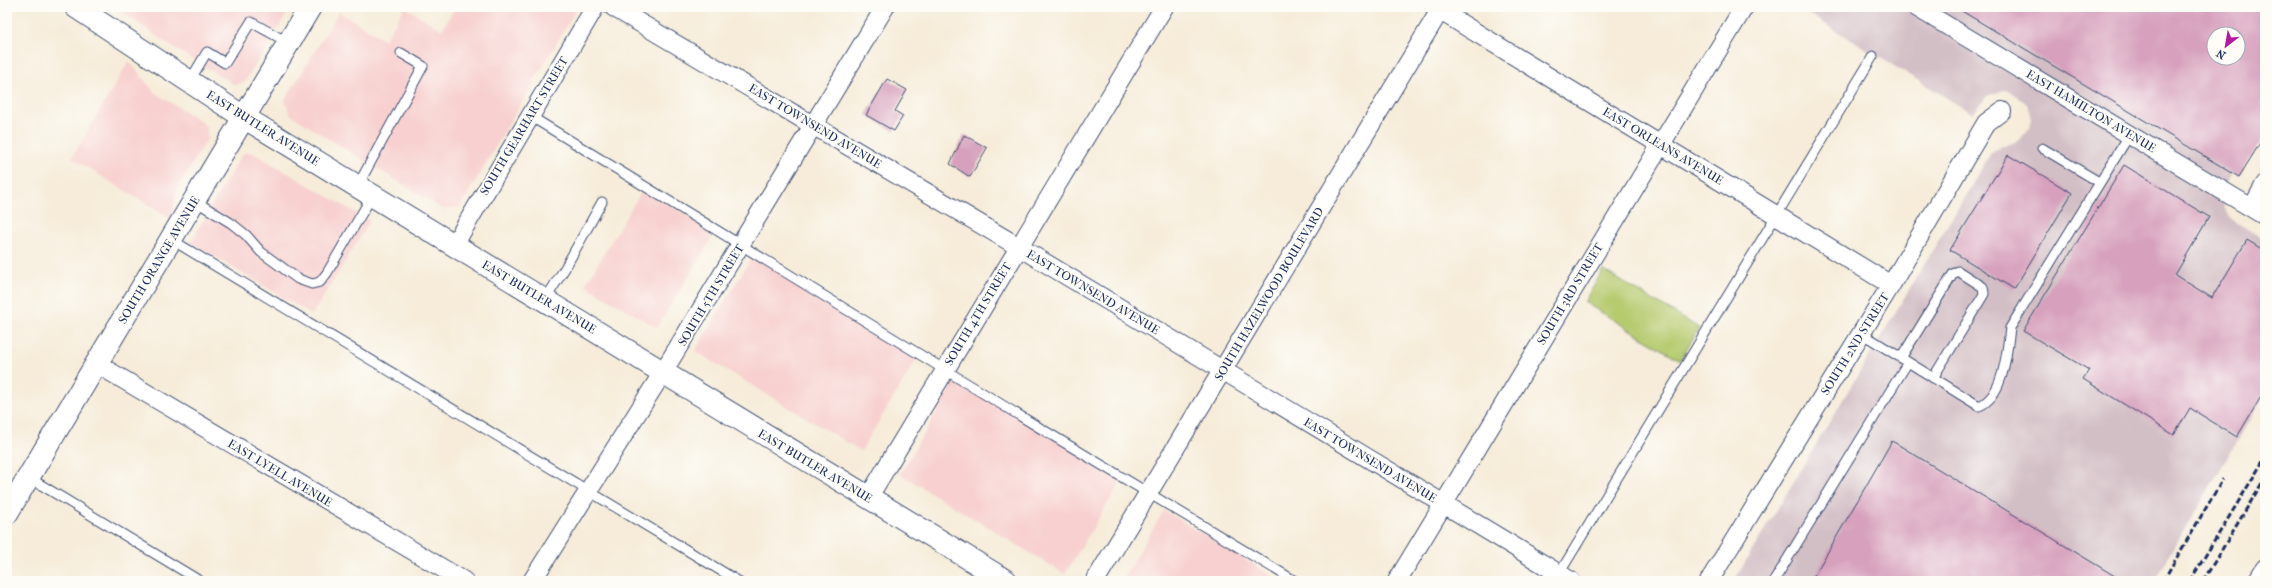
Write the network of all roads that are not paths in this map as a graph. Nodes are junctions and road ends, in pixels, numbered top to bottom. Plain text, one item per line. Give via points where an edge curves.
1 (76, 7) edge
2 (596, 7) edge
3 (613, 7) edge
4 (885, 7) edge
5 (1164, 7) edge
6 (1744, 7) edge
7 (1916, 7) edge
8 (309, 8) edge
9 (1438, 8) edge
10 (289, 43) junction
11 (401, 53) dead end
12 (1873, 56) dead end
13 (190, 82) junction
14 (2002, 111) dead end
15 (530, 116) junction
16 (245, 118) junction
17 (814, 125) junction
18 (2130, 134) junction
19 (1660, 144) junction
20 (2042, 148) dead end
21 (2099, 182) junction
22 (2265, 184) edge
23 (365, 191) junction
24 (195, 201) junction
25 (602, 202) dead end
26 (2258, 212) edge
27 (1777, 214) junction
28 (172, 240) junction
29 (742, 244) junction
30 (454, 245) junction
31 (1019, 247) junction
32 (1892, 285) junction
33 (545, 300) junction
34 (1861, 333) junction
35 (1905, 360) junction
36 (97, 364) junction
37 (945, 369) junction
38 (1223, 370) junction
39 (663, 372) junction
40 (1933, 378) junction
41 (28, 477) junction
42 (587, 491) junction
43 (1149, 492) junction
44 (868, 498) junction
45 (1443, 504) junction
46 (7, 513) edge
47 (2265, 568) edge
48 (1565, 577) edge
49 (995, 578) edge
50 (200, 581) edge
51 (464, 581) edge
52 (532, 581) edge
53 (738, 581) edge
54 (1095, 581) edge
55 (1295, 581) edge
56 (1396, 581) edge
57 (1709, 581) edge
58 (1774, 581) edge
59 (2257, 581) edge

1 - 13 street, EAST BUTLER AVENUE
2 - 15 street, SOUTH GEARHART STREET
3 - 17 street, EAST TOWNSEND AVENUE
4 - 17 street, SOUTH 5TH STREET
5 - 31 street, SOUTH 4TH STREET
6 - 19 street, SOUTH 3RD STREET
7 - 18 street, EAST HAMILTON AVENUE
8 - 10 street, SOUTH ORANGE AVENUE
9 - 19 street, EAST ORLEANS AVENUE
9 - 38 street, SOUTH HAZELWOOD BOULEVARD
10 - 13 lane via 251,22 225,63 206,52
10 - 16 street, SOUTH ORANGE AVENUE
11 - 23 lane via 423,66
12 - 27 lane
13 - 16 street, EAST BUTLER AVENUE
14 - 32 street, SOUTH 2ND STREET via 1986,123
15 - 29 lane
15 - 30 street, SOUTH GEARHART STREET
16 - 23 street, EAST BUTLER AVENUE
16 - 24 street, SOUTH ORANGE AVENUE
17 - 29 street, SOUTH 5TH STREET
17 - 31 street, EAST TOWNSEND AVENUE
18 - 21 lane
18 - 26 street, EAST HAMILTON AVENUE
19 - 27 street, EAST ORLEANS AVENUE
19 - 45 street, SOUTH 3RD STREET
20 - 21 lane
21 - 40 lane via 2010,328 2006,364 2000,382 1984,404 1979,406
22 - 26 street
23 - 24 lane via 327,273 320,282 312,284 298,279 261,252 232,223
23 - 30 street, EAST BUTLER AVENUE
24 - 28 street, SOUTH ORANGE AVENUE
25 - 33 lane
27 - 32 street, EAST ORLEANS AVENUE
27 - 48 lane
28 - 36 street, SOUTH ORANGE AVENUE
28 - 42 lane
29 - 37 lane
29 - 39 street, SOUTH 5TH STREET
30 - 33 street, EAST BUTLER AVENUE
31 - 37 street, SOUTH 4TH STREET
31 - 38 street, EAST TOWNSEND AVENUE
32 - 34 street, SOUTH 2ND STREET
33 - 39 street, EAST BUTLER AVENUE
34 - 35 lane
34 - 57 street, SOUTH 2ND STREET
35 - 40 lane
35 - 40 lane via 1953,274 1958,271 1983,287 1984,294
35 - 58 lane
36 - 41 street, SOUTH ORANGE AVENUE
36 - 51 street, EAST LYELL AVENUE
37 - 43 lane
37 - 44 street, SOUTH 4TH STREET
38 - 43 street, SOUTH HAZELWOOD BOULEVARD
38 - 45 street, EAST TOWNSEND AVENUE
39 - 42 street, SOUTH 5TH STREET
39 - 44 street, EAST BUTLER AVENUE
41 - 46 street, SOUTH ORANGE AVENUE
41 - 50 lane
42 - 52 street, SOUTH 5TH STREET
42 - 53 lane
43 - 54 street, SOUTH HAZELWOOD BOULEVARD
43 - 55 lane
44 - 49 street, EAST BUTLER AVENUE
45 - 48 street, EAST TOWNSEND AVENUE
45 - 56 street, SOUTH 3RD STREET
47 - 59 street

